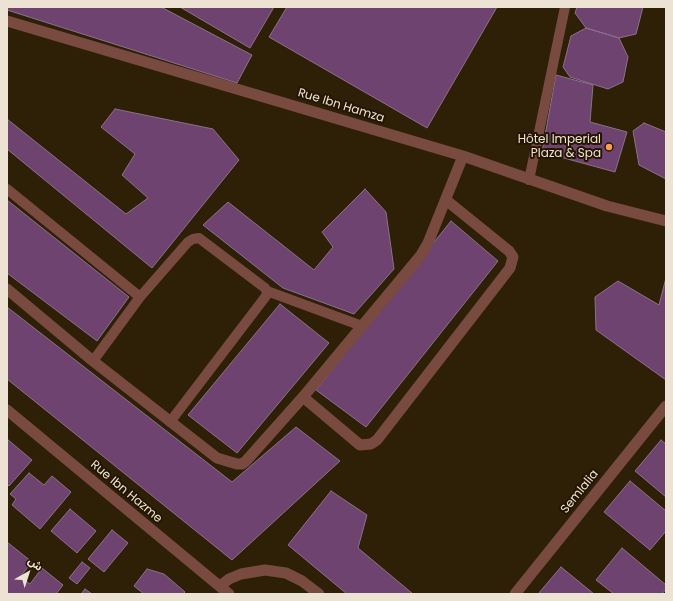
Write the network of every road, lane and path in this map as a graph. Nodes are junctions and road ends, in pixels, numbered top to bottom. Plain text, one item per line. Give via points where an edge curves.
1 (565, 7) edge
2 (7, 21) edge
3 (463, 156) junction
4 (529, 180) junction
5 (7, 189) edge
6 (446, 200) junction
7 (666, 221) edge
8 (7, 289) edge
9 (267, 291) junction
10 (140, 298) junction
11 (362, 326) junction
12 (93, 361) junction
13 (303, 397) junction
14 (666, 406) edge
15 (7, 410) edge
16 (170, 422) junction
17 (220, 586) junction
18 (229, 594) edge
19 (319, 594) edge
20 (515, 594) edge

1 - 4 lane
2 - 3 street, Rue Ibn Hamza
3 - 4 street, Rue Ibn Hamza
3 - 6 street
4 - 7 street, Rue Ibn Hamza via 607,206
5 - 10 lane
6 - 11 street via 421,255
6 - 13 street via 509,251 513,257 510,268 377,440 360,445
8 - 12 street
9 - 10 lane via 199,238 188,242
9 - 11 lane
9 - 16 lane via 266,296
10 - 12 lane
11 - 13 street
12 - 16 street
13 - 16 street via 242,464 217,458
14 - 20 street, Semlalia
15 - 17 street, Rue Ibn Hazme
17 - 18 street, Rue Ibn Hazme
17 - 19 street via 241,574 265,570 286,573

